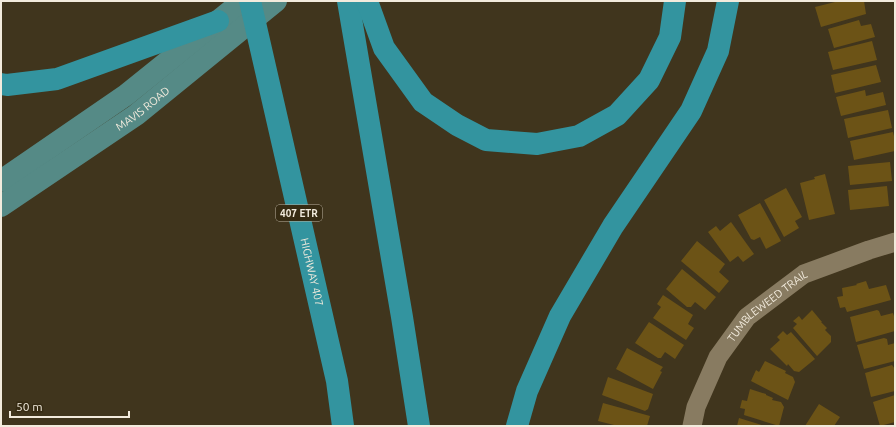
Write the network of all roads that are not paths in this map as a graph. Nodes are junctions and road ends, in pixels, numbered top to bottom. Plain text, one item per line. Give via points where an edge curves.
1 (243, 1) edge
2 (250, 1) edge
3 (276, 1) edge
4 (348, 1) edge
5 (367, 1) edge
6 (675, 1) edge
7 (728, 1) edge
8 (218, 21) junction
9 (1, 84) edge
10 (1, 181) edge
11 (1, 206) edge
12 (895, 242) edge
13 (344, 426) edge
14 (419, 426) edge
15 (518, 426) edge
16 (692, 426) edge

1 - 8 main road, MAVIS ROAD
2 - 13 highway, HIGHWAY 407 / 407 ETR via 337,381
3 - 11 main road, MAVIS ROAD via 136,115
4 - 14 highway
5 - 6 highway via 384,48 423,102 457,125 486,140 537,144 579,136 617,115 649,80 670,37
7 - 15 highway via 718,52 691,111 613,226 560,316 527,391
8 - 9 highway via 57,79
8 - 10 main road, MAVIS ROAD via 126,96
12 - 16 street, TUMBLEWEED TRAIL via 804,274 747,317 718,357 696,407

